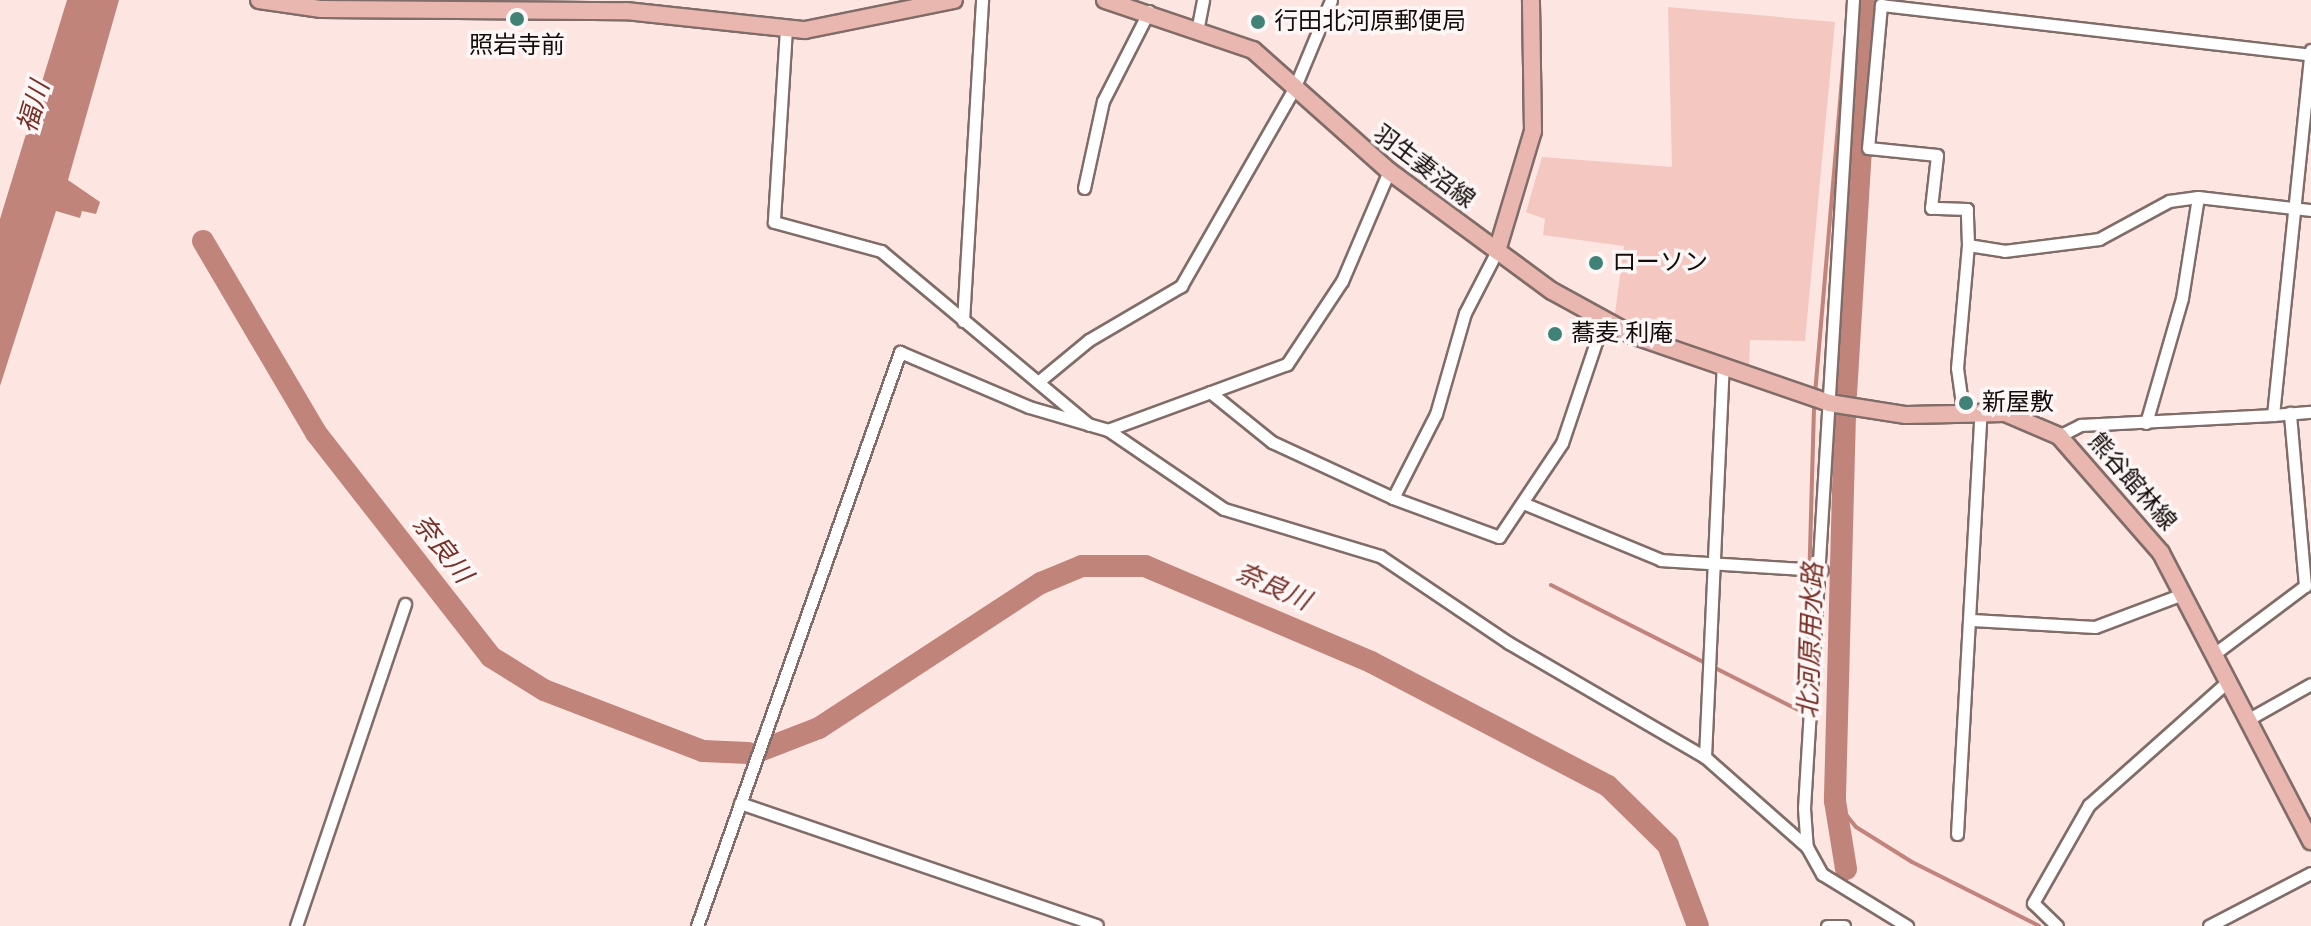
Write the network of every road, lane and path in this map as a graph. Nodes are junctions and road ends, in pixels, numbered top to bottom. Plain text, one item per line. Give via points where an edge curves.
1 (259, 0) edge
2 (954, 0) edge
3 (982, 0) edge
4 (1105, 0) edge
5 (1203, 0) edge
6 (1331, 0) edge
7 (1531, 0) edge
8 (1849, 0) edge
9 (432, 5) edge
10 (657, 7) edge
11 (1149, 11) junction
12 (1198, 26) junction
13 (786, 29) junction
14 (2311, 53) edge
15 (1294, 89) junction
16 (1389, 171) junction
17 (1084, 188) dead end
18 (2198, 197) junction
19 (2292, 208) junction
20 (2311, 210) edge
21 (1968, 245) junction
22 (1497, 251) junction
23 (963, 321) junction
24 (1603, 321) junction
25 (1723, 367) junction
26 (1038, 382) junction
27 (1210, 392) junction
28 (1831, 403) junction
29 (1981, 410) junction
30 (1963, 411) junction
31 (2311, 412) edge
32 (2290, 413) junction
33 (2273, 415) junction
34 (2146, 423) junction
35 (1095, 429) junction
36 (1108, 430) junction
37 (2059, 436) junction
38 (1393, 498) junction
39 (1523, 503) junction
40 (1715, 565) junction
41 (1822, 570) junction
42 (2308, 584) edge
43 (2183, 594) junction
44 (405, 604) dead end
45 (1972, 620) junction
46 (2214, 654) junction
47 (2228, 681) junction
48 (2311, 684) edge
49 (2247, 720) junction
50 (1705, 757) junction
51 (740, 803) junction
52 (1957, 834) dead end
53 (2311, 841) edge
54 (1807, 847) junction
55 (2311, 873) edge
56 (1097, 925) edge
57 (296, 926) edge
58 (697, 926) edge
59 (1827, 926) edge
60 (1844, 926) edge
61 (1907, 926) edge
62 (2057, 926) edge
63 (2209, 926) edge

1 - 9 main road via 321,9
2 - 13 main road via 840,27
3 - 23 street
4 - 11 main road, 羽生妻沼線
5 - 12 street
6 - 15 street
7 - 22 main road, 羽生妻沼線 via 1533,131
8 - 28 street
9 - 10 main road
10 - 13 main road
11 - 12 main road, 羽生妻沼線
11 - 17 street via 1103,101
12 - 15 main road, 羽生妻沼線 via 1253,50
13 - 23 street via 774,222 881,251
14 - 19 street
14 - 21 street via 1881,5 1868,148 1937,155 1931,208 1967,209
15 - 16 main road, 羽生妻沼線
15 - 26 street via 1181,286 1116,331 1089,340
16 - 22 main road, 羽生妻沼線
16 - 27 street via 1342,281 1287,364
18 - 19 street
18 - 21 street via 2169,201 2099,239 2004,251
18 - 34 street via 2182,298
19 - 20 street
19 - 33 street
21 - 30 street via 1957,368
22 - 24 main road, 熊谷館林線
22 - 38 street via 1465,313 1436,414
23 - 26 street
24 - 25 main road, 熊谷館林線
24 - 39 street via 1562,443
25 - 28 main road, 熊谷館林線
25 - 40 street
26 - 35 street
27 - 36 street
27 - 38 street via 1272,442
28 - 30 main road, 熊谷館林線 via 1906,415
28 - 41 street
29 - 30 main road, 熊谷館林線
29 - 37 main road, 熊谷館林線 via 2025,419
29 - 45 street
31 - 32 street
32 - 33 street
32 - 42 street
33 - 34 street
34 - 37 street via 2081,425
35 - 36 street
35 - 51 street via 900,352
36 - 50 street via 1224,509 1380,556 1509,643
37 - 43 main road, 熊谷館林線 via 2124,503
38 - 39 street via 1499,537
39 - 40 street via 1661,560
40 - 41 street
40 - 50 street
41 - 54 street via 1804,808
42 - 46 street
43 - 45 street via 2095,627
43 - 46 main road, 熊谷館林線
44 - 57 street
45 - 52 street
46 - 47 main road, 熊谷館林線
47 - 49 main road, 熊谷館林線
47 - 62 street via 2089,805 2033,903
48 - 49 street
49 - 53 main road, 熊谷館林線
50 - 54 street
51 - 56 street
51 - 58 street
54 - 61 street via 1822,874
55 - 63 street
59 - 60 street

